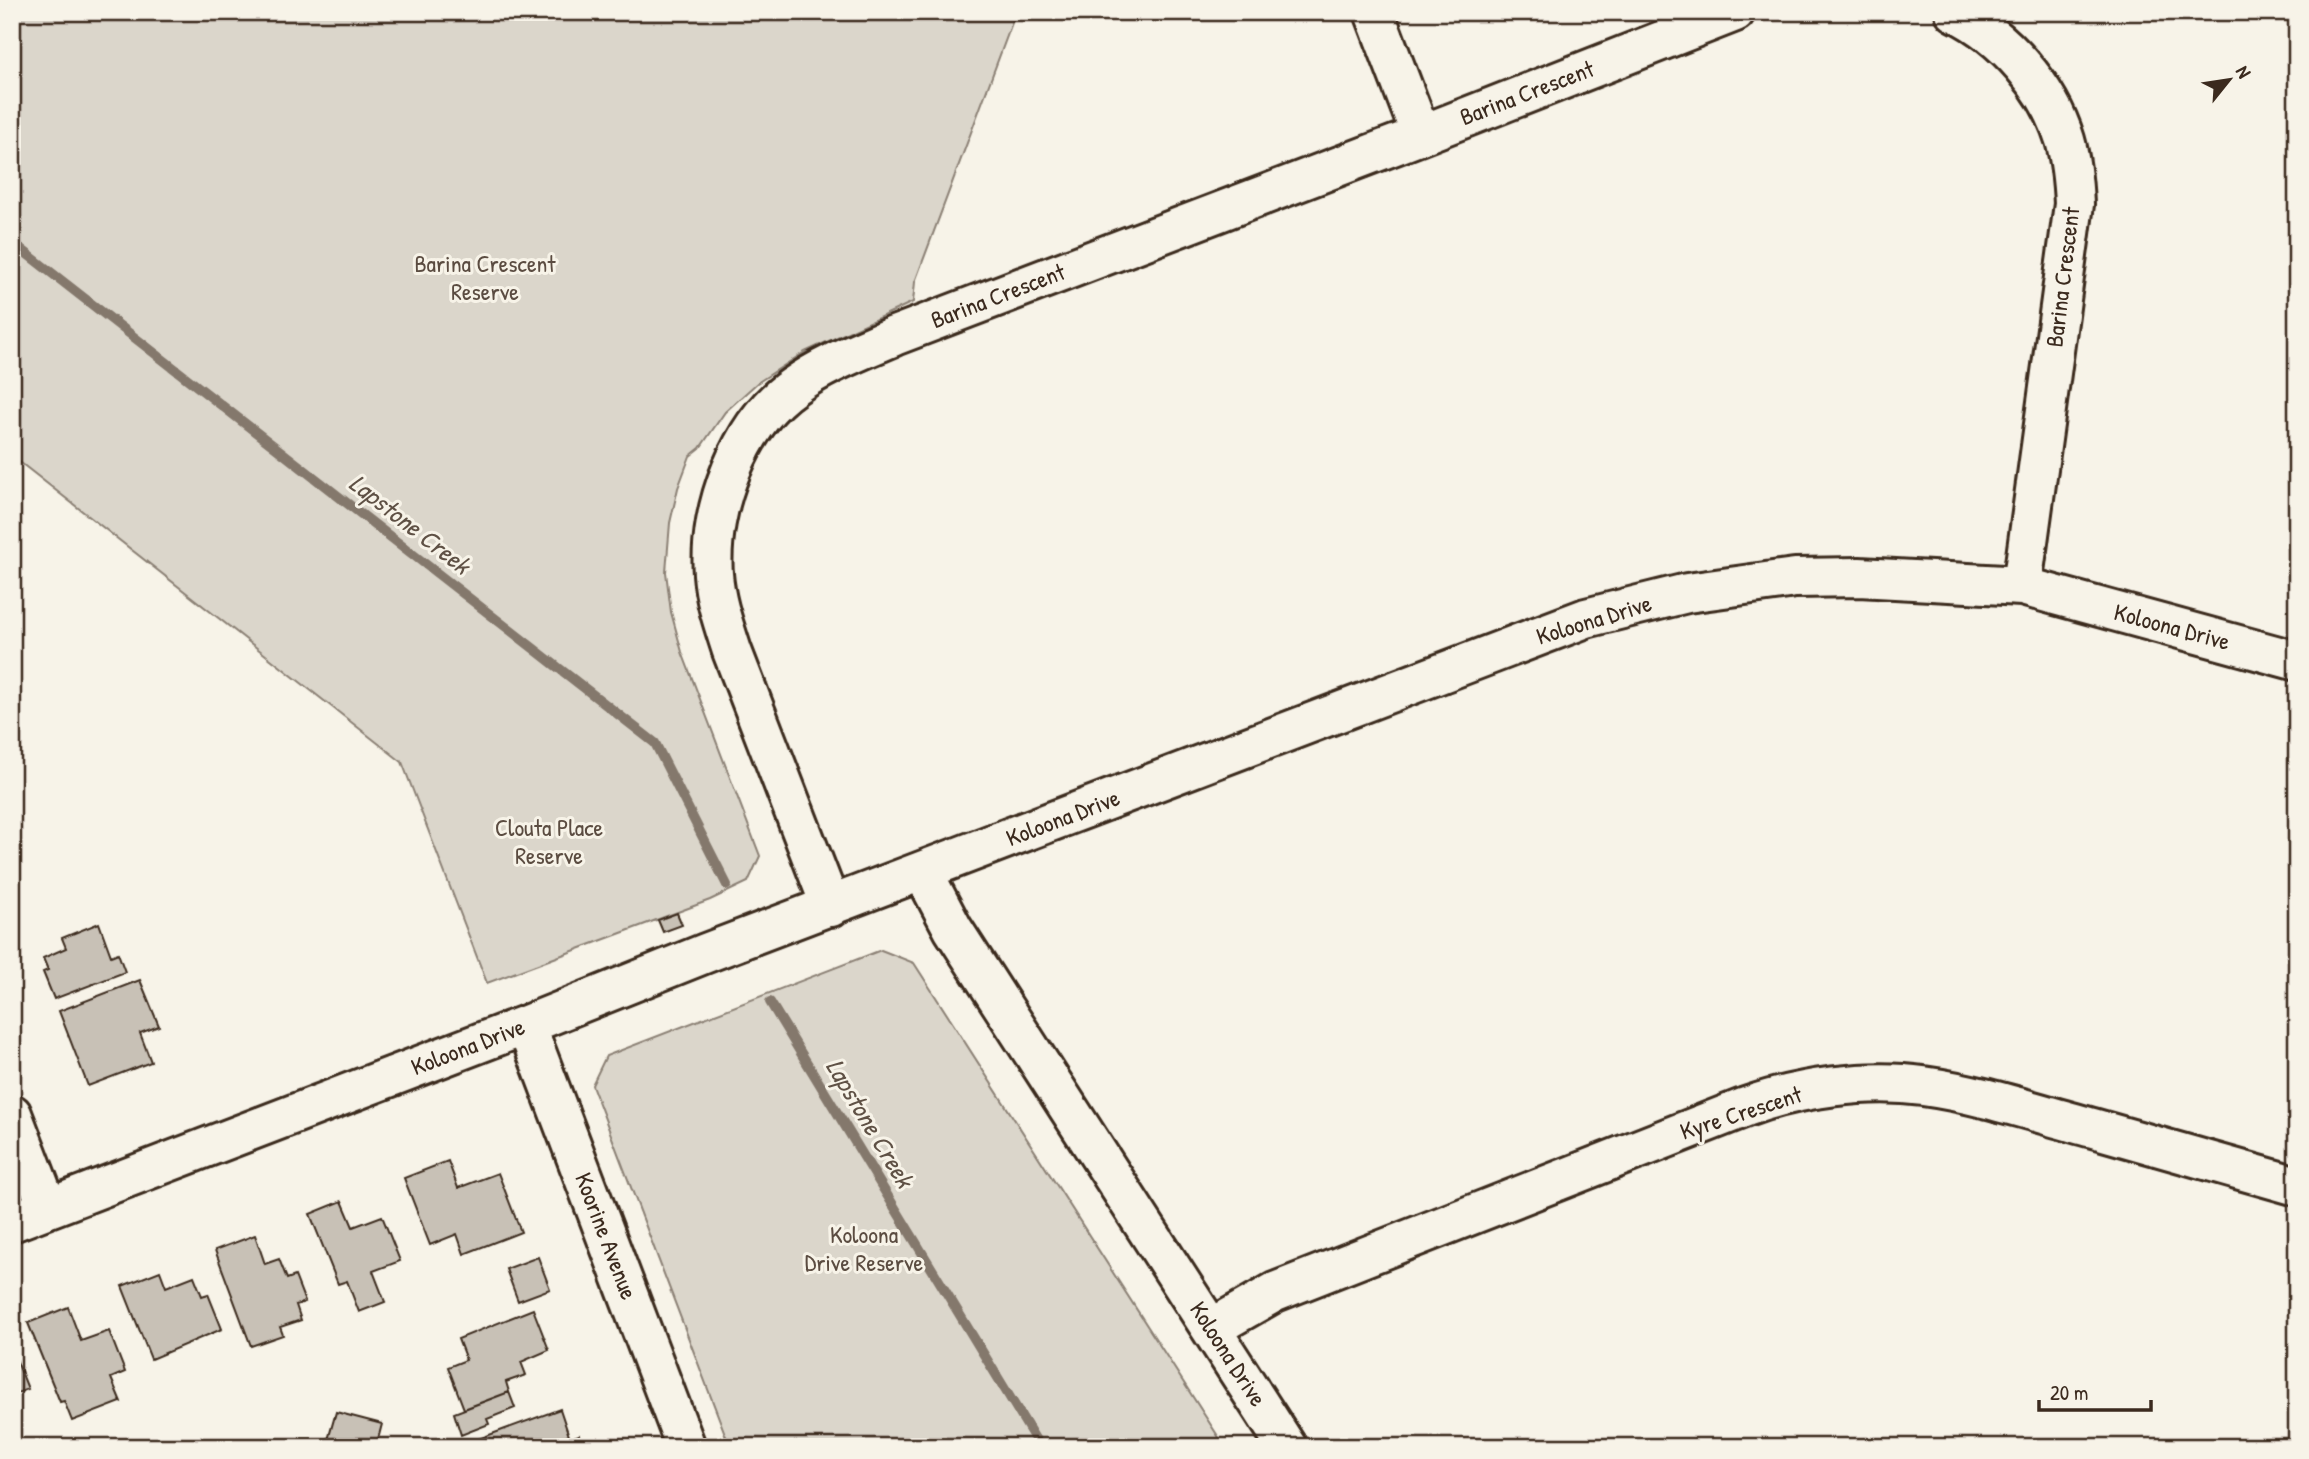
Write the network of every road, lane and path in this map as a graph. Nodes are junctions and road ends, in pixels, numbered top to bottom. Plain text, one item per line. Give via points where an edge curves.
1 (1374, 12) edge
2 (1735, 12) edge
3 (1955, 12) edge
4 (1421, 135) junction
5 (2022, 586) junction
6 (2297, 661) edge
7 (923, 872) junction
8 (831, 906) junction
9 (526, 1025) junction
10 (12, 1114) edge
11 (2297, 1186) edge
12 (48, 1209) junction
13 (12, 1222) edge
14 (1212, 1328) junction
15 (685, 1447) edge
16 (1287, 1447) edge

1 - 4 street
2 - 4 street, Barina Crescent
3 - 5 street, Barina Crescent via 1992,36 2035,82 2064,138 2073,172 2074,204
4 - 8 street, Barina Crescent via 894,336 833,362 769,407 744,443 726,482 714,531 713,573 732,651
5 - 6 street, Koloona Drive
5 - 7 street, Koloona Drive via 1795,578 1699,591 1586,618
7 - 8 street, Koloona Drive
7 - 14 street, Koloona Drive via 953,929
8 - 9 street, Koloona Drive
9 - 12 street, Koloona Drive
9 - 15 street, Koorine Avenue
10 - 12 street
11 - 14 street, Kyre Crescent via 1982,1097 1921,1086 1816,1088 1775,1096 1288,1287
12 - 13 street, Koloona Drive
14 - 16 street, Koloona Drive

